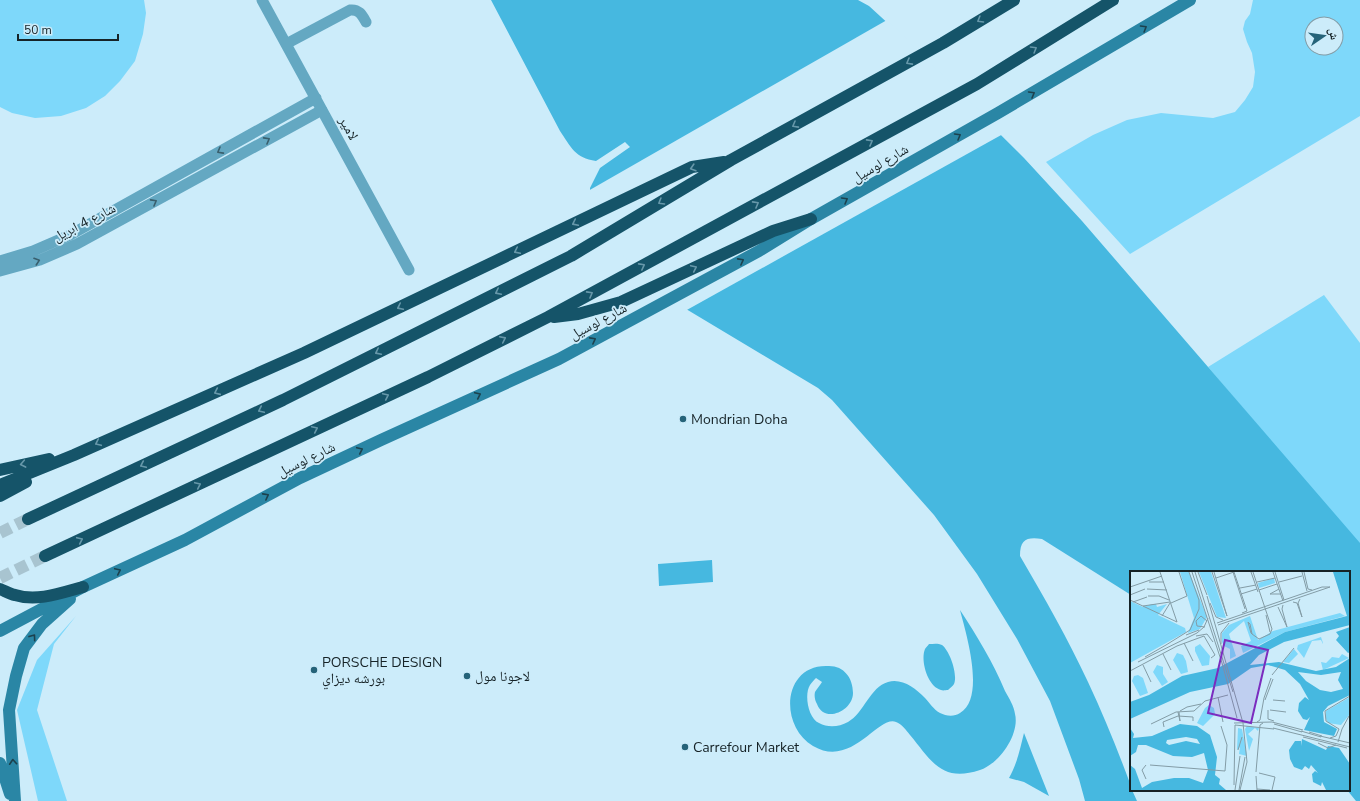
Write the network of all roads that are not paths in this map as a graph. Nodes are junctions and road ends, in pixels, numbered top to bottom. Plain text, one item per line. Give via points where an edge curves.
1 (262, 0) edge
2 (1014, 0) edge
3 (1113, 0) edge
4 (1190, 0) edge
5 (366, 22) dead end
6 (286, 44) junction
7 (316, 98) junction
8 (322, 110) junction
9 (731, 160) junction
10 (170, 179) junction
11 (177, 190) junction
12 (811, 219) junction
13 (0, 261) edge
14 (409, 270) dead end
15 (0, 271) edge
16 (548, 317) junction
17 (74, 454) junction
18 (0, 470) edge
19 (0, 485) edge
20 (0, 496) edge
21 (28, 519) tunnel mouth
22 (45, 556) tunnel mouth
23 (83, 587) junction
24 (0, 590) edge
25 (0, 631) edge
26 (0, 763) edge
27 (12, 801) edge
28 (15, 801) edge

1 - 6 street, لامير
2 -> 9 highway via 943,43
16 -> 3 highway, شارع لوسيل via 977,84
12 -> 4 street, شارع لوسيل
5 - 6 street via 360,12 350,10
6 - 7 street, لامير
7 - 8 street, لامير
7 -> 10 street, شارع 4 ابريل
11 -> 8 street, شارع 4 ابريل
8 - 14 street, لامير
9 -> 17 highway via 692,167 304,353
9 -> 21 highway via 571,256 283,400
10 - 11 street
10 - 13 street, شارع 4 ابريل via 52,244
15 -> 11 street, شارع 4 ابريل via 40,260 77,244
16 -> 12 highway via 578,314 620,302 773,231
23 -> 12 street, شارع لوسيل via 185,540 300,478 558,359 759,252
22 -> 16 highway, شارع لوسيل via 428,377
17 -> 18 highway
17 - 19 highway
17 - 20 highway
23 - 24 highway via 34,598 16,596
23 - 25 street, شارع لوسيل
28 -> 23 street via 9,710 24,648 42,624
26 - 27 street

